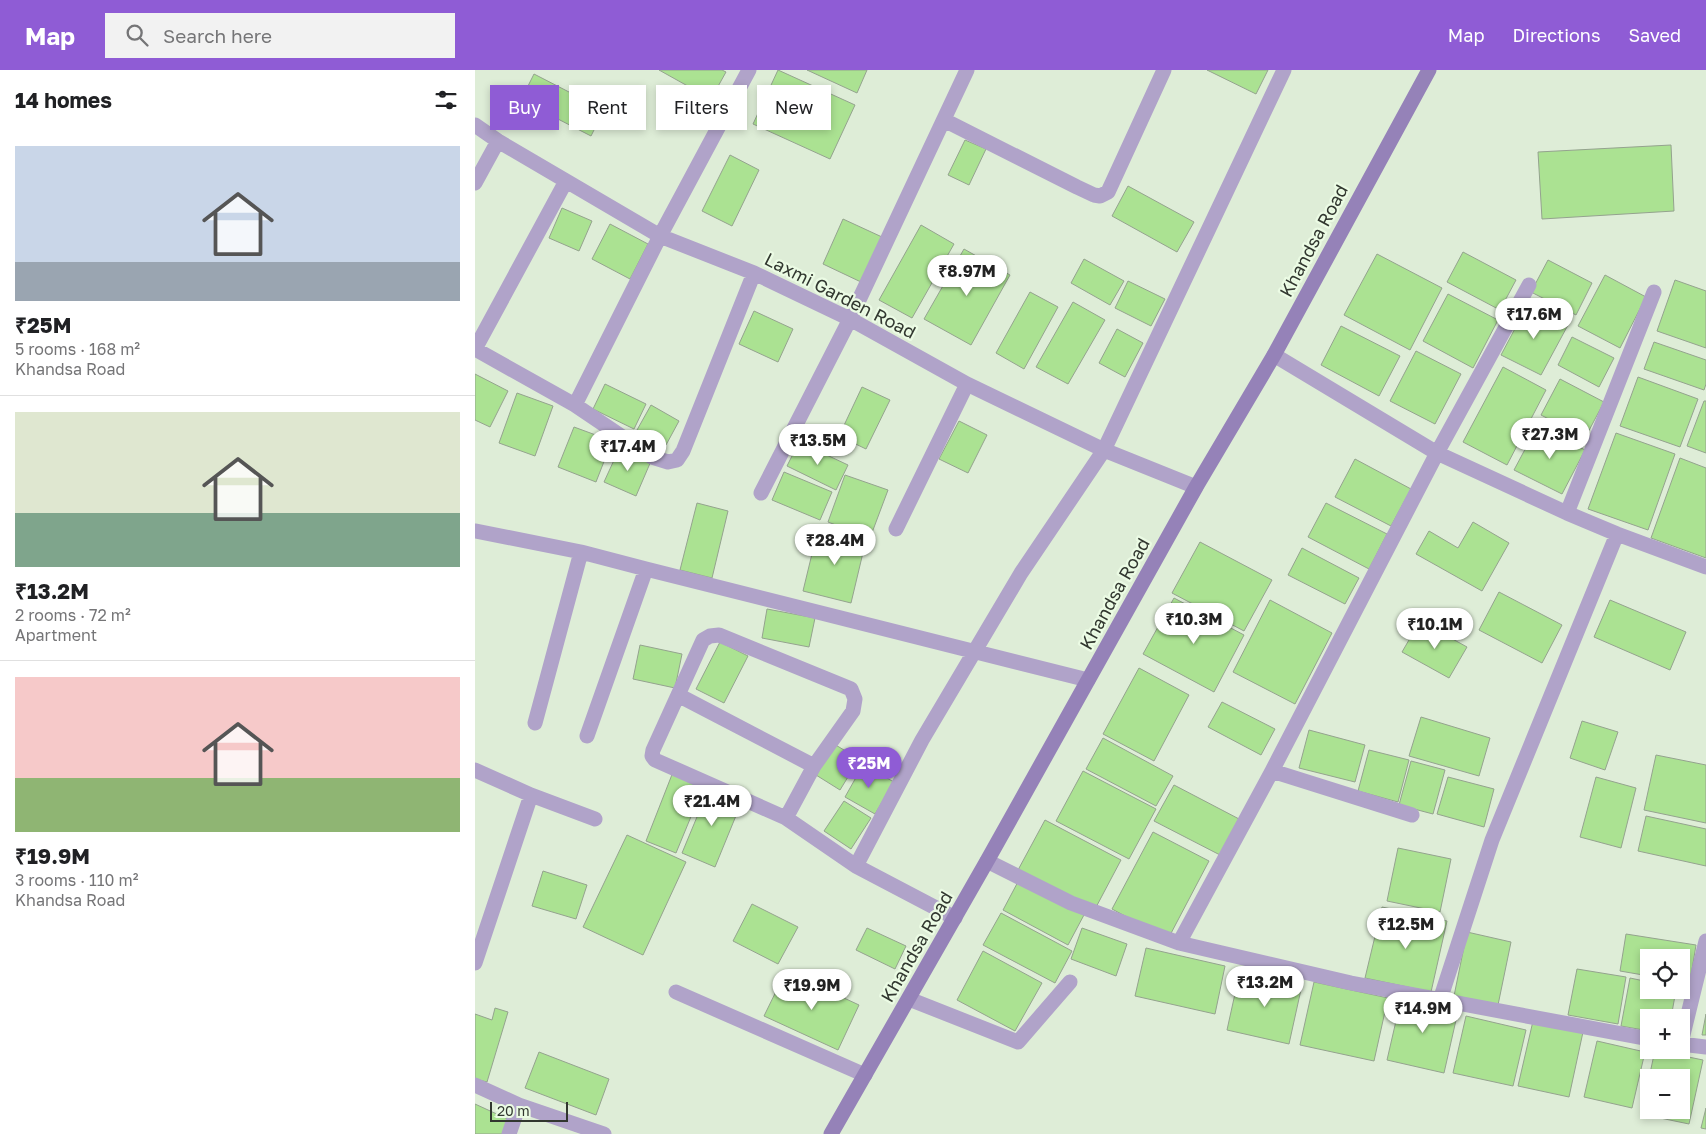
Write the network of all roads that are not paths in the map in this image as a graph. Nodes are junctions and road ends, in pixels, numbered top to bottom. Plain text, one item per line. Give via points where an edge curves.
1 (749, 70) edge
2 (967, 70) edge
3 (1164, 70) edge
4 (1284, 70) edge
5 (1429, 70) edge
6 (944, 120) junction
7 (475, 125) edge
8 (498, 140) junction
9 (566, 181) junction
10 (475, 183) edge
11 (660, 236) junction
12 (754, 273) junction
13 (1529, 285) dead end
14 (1655, 292) dead end
15 (850, 319) junction
16 (475, 349) edge
17 (1274, 355) junction
18 (967, 384) junction
19 (575, 405) junction
20 (1104, 450) junction
21 (1437, 453) junction
22 (1196, 487) junction
23 (761, 493) dead end
24 (1567, 513) junction
25 (896, 529) dead end
26 (477, 531) dead end
27 (1617, 534) junction
28 (581, 552) junction
29 (1706, 567) edge
30 (646, 569) junction
31 (976, 651) junction
32 (1088, 680) junction
33 (678, 695) junction
34 (535, 724) dead end
35 (587, 736) dead end
36 (814, 766) junction
37 (475, 770) edge
38 (1272, 771) junction
39 (531, 795) junction
40 (1412, 815) dead end
41 (787, 818) junction
42 (595, 819) dead end
43 (987, 862) junction
44 (856, 866) junction
45 (955, 918) junction
46 (1706, 941) edge
47 (1179, 944) junction
48 (475, 963) edge
49 (1070, 982) dead end
50 (676, 992) dead end
51 (909, 999) junction
52 (1440, 1000) junction
53 (1689, 1009) edge
54 (1640, 1036) edge
55 (1690, 1045) edge
56 (1706, 1047) edge
57 (865, 1075) junction
58 (475, 1085) edge
59 (519, 1105) junction
60 (509, 1134) edge
61 (604, 1134) edge
62 (831, 1134) edge

1 - 11 street
2 - 6 street
3 - 6 street via 1108,192 1100,196 1094,196
4 - 20 street
5 - 17 street, Khandsa Road
6 - 15 street
7 - 8 street, Laxmi Garden Road
8 - 9 street, Laxmi Garden Road
8 - 10 street
9 - 11 street, Laxmi Garden Road
9 - 16 street
11 - 12 street, Laxmi Garden Road
11 - 19 street
12 - 15 street, Laxmi Garden Road
12 - 19 street via 677,460 668,462 652,457
13 - 21 street
14 - 24 street
15 - 18 street, Laxmi Garden Road
15 - 23 street
16 - 19 street
17 - 21 street
17 - 22 street, Khandsa Road
18 - 20 street, Laxmi Garden Road
18 - 25 street
20 - 22 street, Laxmi Garden Road
20 - 31 street via 1021,573
21 - 24 street
21 - 38 street
22 - 32 street, Khandsa Road
24 - 27 street
26 - 28 street
27 - 29 street
27 - 52 street via 1492,840
28 - 30 street
28 - 34 street
30 - 31 street
30 - 35 street
31 - 32 street
31 - 44 street via 922,740
32 - 43 street, Khandsa Road
33 - 36 street
33 - 36 street via 703,640 719,635 851,689 855,699 853,711
33 - 41 street via 652,752 655,760
36 - 41 street
37 - 39 street
38 - 40 street
38 - 47 street
39 - 42 street
39 - 48 street
41 - 44 street
43 - 45 street, Khandsa Road
43 - 47 street via 1071,903
44 - 45 street
45 - 51 street, Khandsa Road
46 - 53 street
47 - 52 street
49 - 51 street via 1018,1042
50 - 57 street
51 - 57 street, Khandsa Road
52 - 54 street
55 - 56 street
57 - 62 street, Khandsa Road
58 - 59 street
59 - 60 street
59 - 61 street

